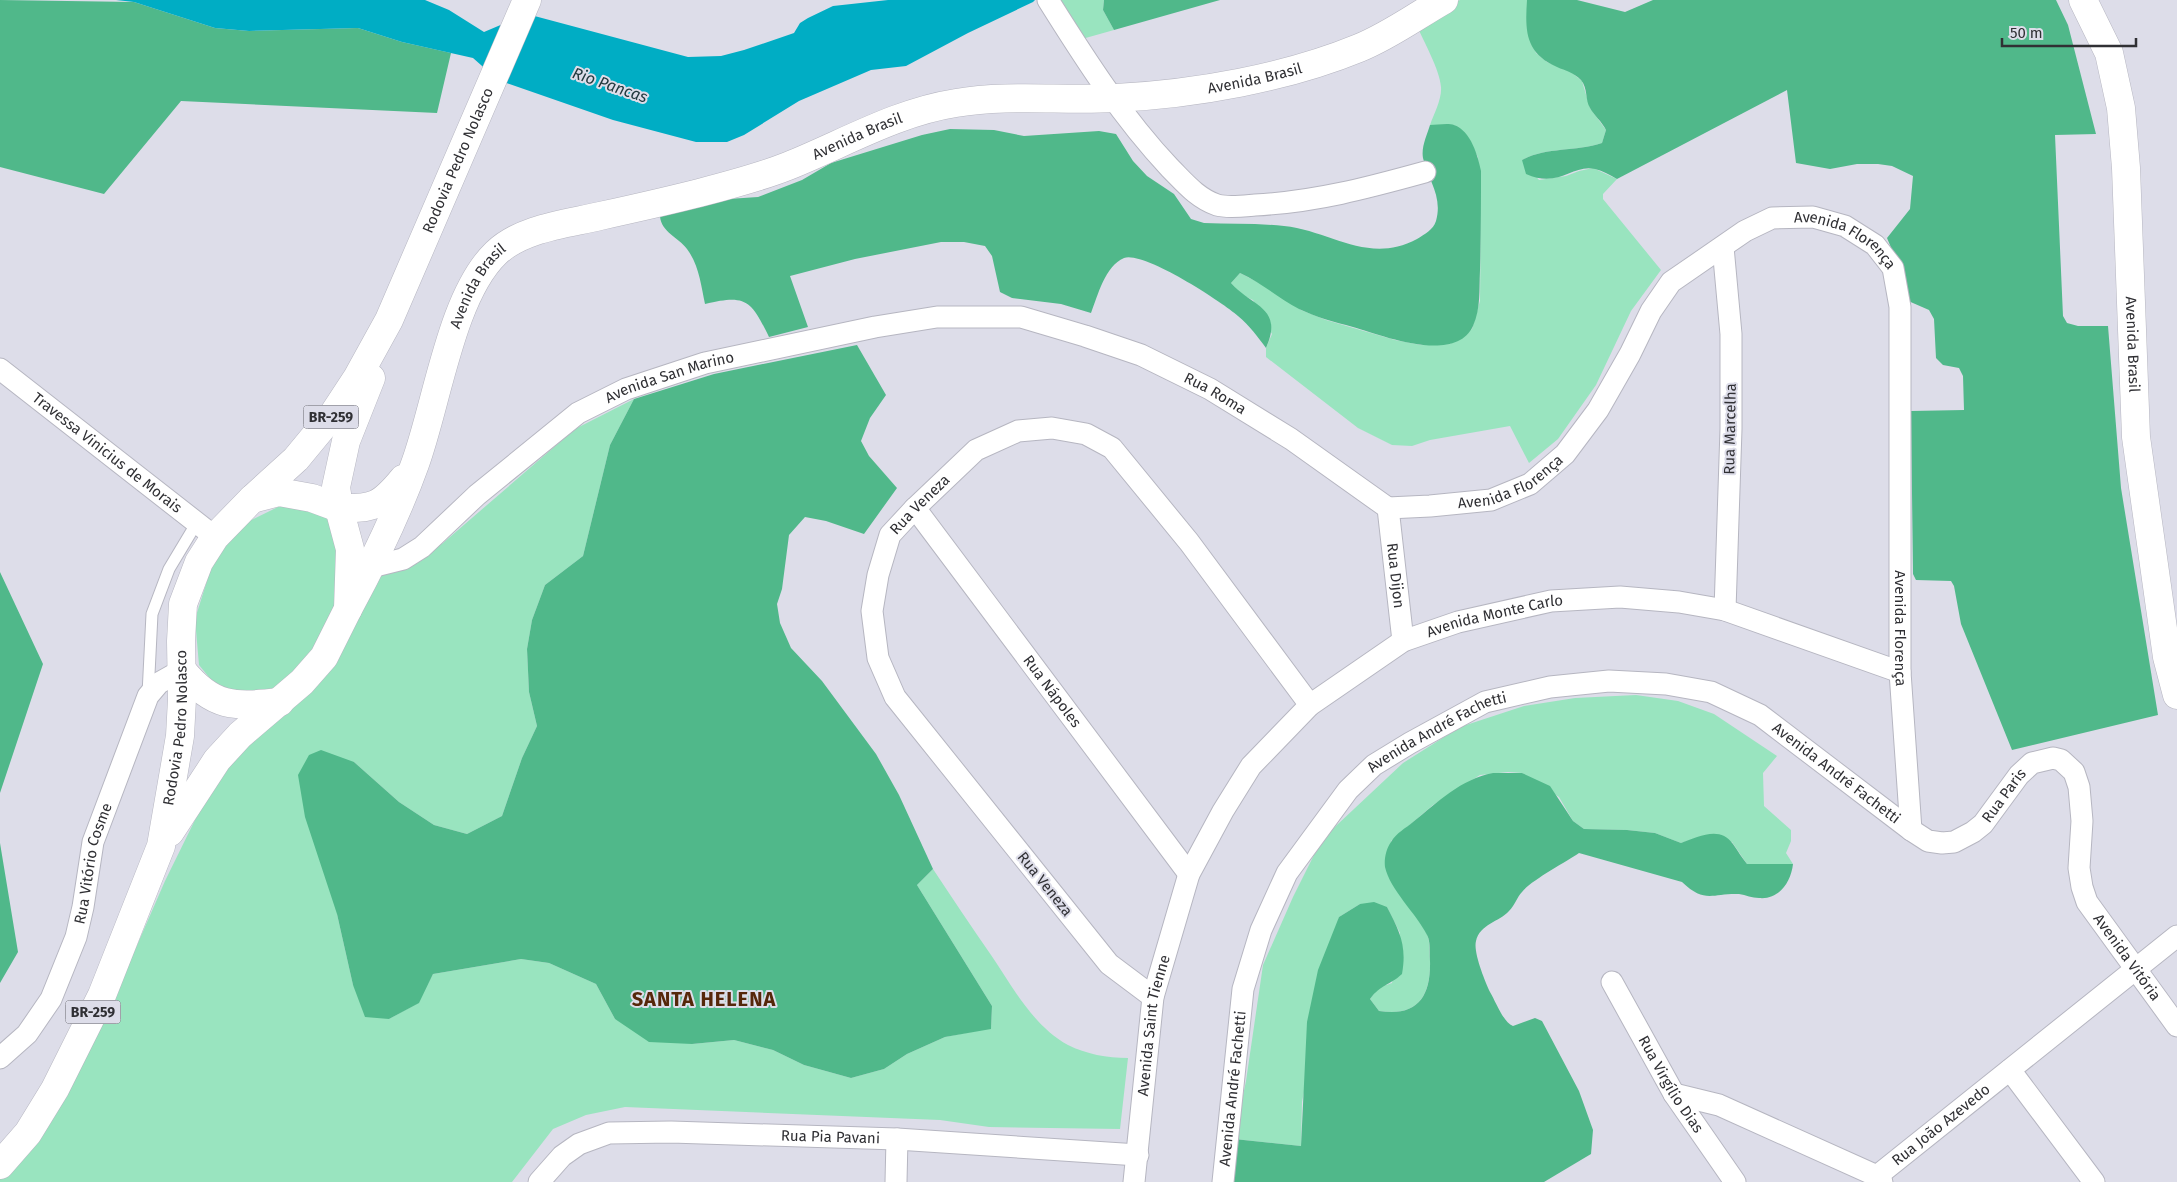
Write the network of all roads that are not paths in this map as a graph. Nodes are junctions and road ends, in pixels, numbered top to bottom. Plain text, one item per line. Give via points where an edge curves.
1 (527, 0) edge
2 (1444, 0) edge
3 (2083, 0) edge
4 (1054, 8) edge
5 (1112, 98) junction
6 (1425, 172) dead end
7 (1723, 248) junction
8 (1021, 317) joint
9 (389, 320) junction
10 (0, 370) edge
11 (415, 465) junction
12 (252, 499) junction
13 (339, 508) junction
14 (915, 508) junction
15 (1388, 508) junction
16 (205, 530) junction
17 (371, 567) junction
18 (348, 609) junction
19 (1725, 610) junction
20 (1403, 641) junction
21 (182, 670) junction
22 (1900, 672) junction
23 (2177, 694) edge
24 (148, 696) junction
25 (280, 702) junction
26 (1310, 705) junction
27 (1910, 830) junction
28 (161, 846) junction
29 (1189, 874) junction
30 (2082, 887) joint
31 (2177, 936) edge
32 (2134, 969) junction
33 (1612, 982) dead end
34 (1153, 997) junction
35 (2177, 1026) edge
36 (0, 1058) edge
37 (2010, 1070) junction
38 (1674, 1094) junction
39 (897, 1138) junction
40 (1138, 1155) junction
41 (0, 1165) edge
42 (1880, 1179) edge
43 (539, 1182) edge
44 (896, 1182) edge
45 (1134, 1182) edge
46 (1223, 1182) edge
47 (1735, 1182) edge
48 (2094, 1182) edge

1 - 9 main road, Rodovia Pedro Nolasco / BR-259
2 - 5 main road, Avenida Brasil via 1362,47 1318,62 1183,93
3 - 23 main road, Avenida Brasil via 2108,53 2121,108 2136,437 2167,657
4 - 5 street
5 - 6 street via 1154,151 1197,195 1218,205 1291,203 1347,193
5 - 11 main road, Avenida Brasil via 999,98 946,105 911,114 786,167 728,186 522,236 498,251 476,277 459,318
7 - 15 street, Avenida Florença via 1671,282 1651,311 1598,410 1565,454 1530,484 1491,500
7 - 19 street, Rua Marcelha via 1731,334
7 - 22 street, Avenida Florença via 1772,218 1813,217 1845,226 1875,246 1893,268 1900,307
8 - 15 street, Rua Roma via 1141,355 1210,389 1291,439
8 - 17 street, Avenida San Marino via 937,317 875,326 705,363 626,389 578,413 477,495 422,547 403,559
9 - 12 main road, Rodovia Pedro Nolasco / BR-259 via 334,413 296,459
9 - 13 main road, Rodovia Pedro Nolasco / BR-259 via 378,359 346,441 336,487
10 - 16 street, Travessa Vinicius de Morais
11 - 13 main road, Avenida Brasil via 388,497 376,505 360,509
11 - 17 main road, Avenida Brasil
12 - 13 main road via 279,492 312,498
12 - 16 main road, Rodovia Pedro Nolasco / BR-259
13 - 18 main road, Rodovia Pedro Nolasco / BR-259 via 350,549
14 - 26 street, Rua Veneza via 976,450 1018,431 1052,428 1086,434 1112,448 1189,542
14 - 29 street, Rua Nápoles
14 - 34 street, Rua Veneza via 890,535 872,611 878,658 895,697 1108,964
15 - 20 street, Rua Dijon
16 - 21 main road, Rodovia Pedro Nolasco / BR-259 via 183,604
16 - 24 lane via 168,569 152,614
17 - 18 main road, Avenida Brasil
18 - 25 main road, Rodovia Pedro Nolasco / BR-259 via 324,656
19 - 20 street, Avenida Monte Carlo via 1620,597 1550,601 1458,622
19 - 22 street, Avenida Monte Carlo
20 - 26 street, Avenida Monte Carlo
21 - 24 street, Rua Vitório Cosme via 159,683
21 - 25 main road via 193,684 226,703
21 - 28 main road, Rodovia Pedro Nolasco / BR-259 via 180,736
22 - 27 street, Avenida Florença
24 - 36 street, Rua Vitório Cosme via 93,842 76,937 51,999 27,1034
25 - 28 main road, BR-259 via 240,735 217,760
26 - 29 street, Avenida Monte Carlo via 1251,766
27 - 30 street, Rua Paris via 1928,841 1954,842 1983,824 2019,775 2032,763 2053,758 2061,760 2074,772 2079,786
27 - 46 street, Avenida André Fachetti via 1760,715 1711,692 1666,684 1609,681 1550,687 1485,702 1374,765 1348,790 1287,873 1261,930 1243,989
28 - 41 main road, Rodovia Pedro Nolasco / BR-259 via 102,995 55,1089 28,1133
29 - 34 street, Avenida Saint Tienne
30 - 32 street, Avenida Vitória via 2098,919
31 - 32 street, Rua João Azevedo
32 - 35 street, Avenida Vitória
32 - 37 street, Rua João Azevedo
33 - 38 street, Rua Virgílio Dias
34 - 40 street, Avenida Saint Tienne
37 - 42 street, Rua João Azevedo
37 - 48 street
38 - 42 street, Rua João Azevedo via 1719,1105
38 - 47 street, Rua Virgílio Dias
39 - 40 street, Rua Pia Pavani
39 - 43 street, Rua Pia Pavani via 609,1133 579,1144 562,1156
39 - 44 street
40 - 45 street, Avenida Saint Tienne

